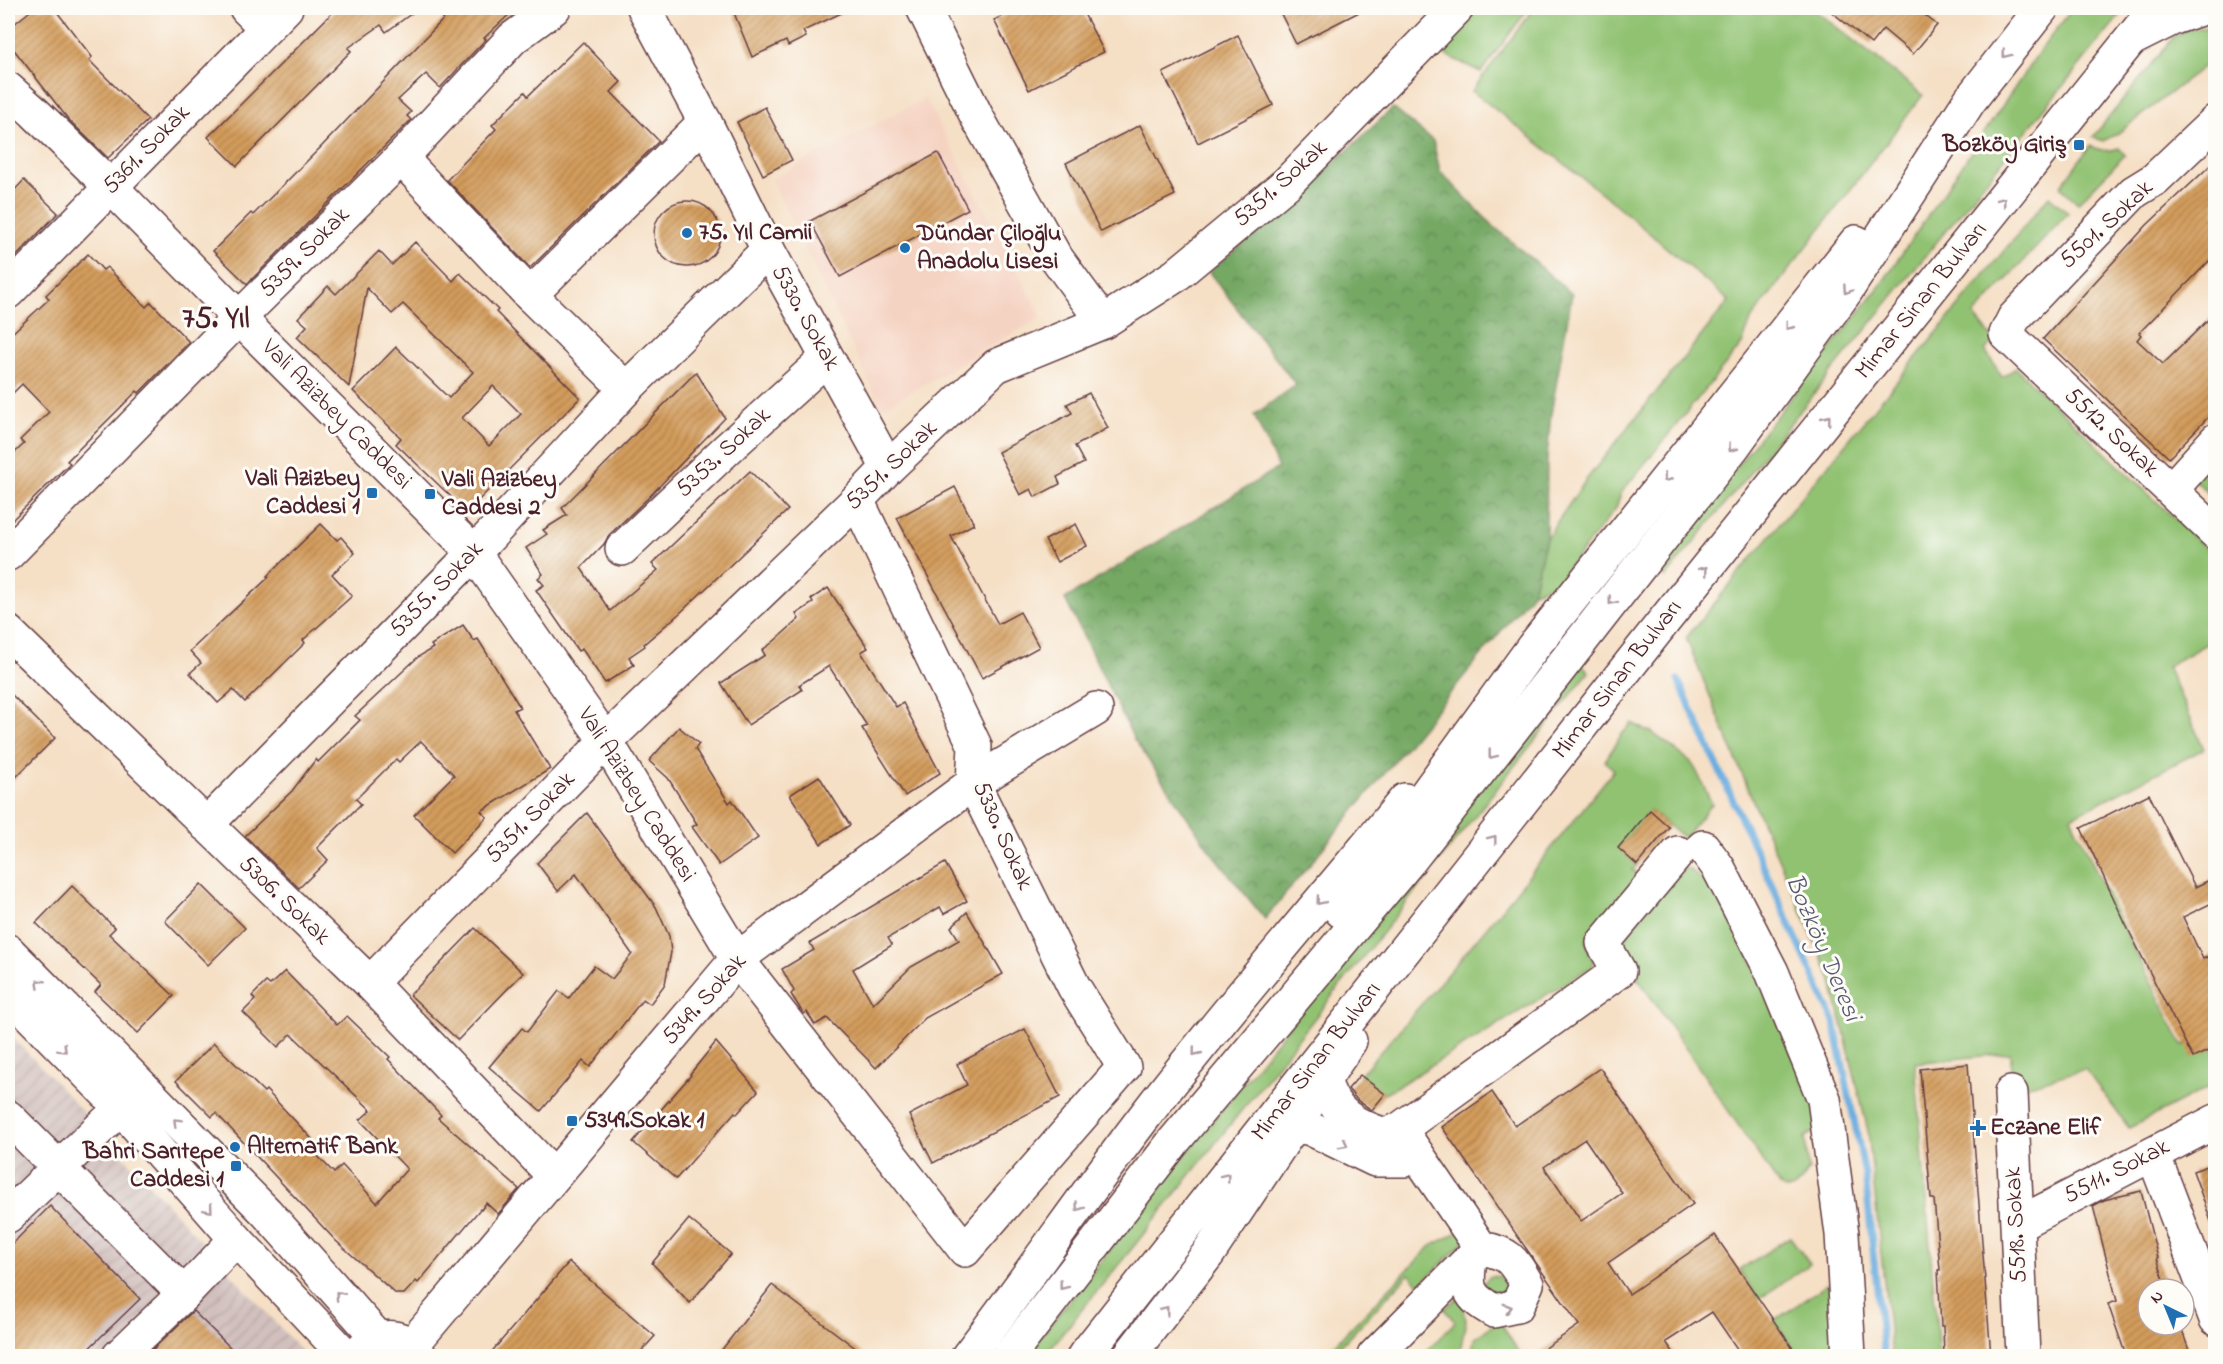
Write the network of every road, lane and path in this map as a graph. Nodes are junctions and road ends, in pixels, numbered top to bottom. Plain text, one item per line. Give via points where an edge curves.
1 (554, 8) edge
2 (644, 8) edge
3 (922, 8) edge
4 (1457, 8) edge
5 (2042, 8) edge
6 (2156, 8) edge
7 (2203, 8) edge
8 (266, 14) edge
9 (2132, 39) junction
10 (8, 89) edge
11 (1970, 100) junction
12 (2216, 121) edge
13 (705, 122) junction
14 (401, 158) junction
15 (111, 187) junction
16 (768, 250) junction
17 (8, 292) edge
18 (530, 295) junction
19 (239, 318) junction
20 (1103, 322) junction
21 (2006, 334) joint
22 (827, 358) junction
23 (626, 389) junction
24 (2216, 440) edge
25 (888, 468) junction
26 (2171, 490) junction
27 (857, 500) junction
28 (2216, 533) edge
29 (622, 549) dead end
30 (474, 553) junction
31 (8, 554) edge
32 (10, 638) edge
33 (1533, 647) junction
34 (1096, 709) dead end
35 (606, 741) junction
36 (973, 783) junction
37 (206, 825) junction
38 (1456, 885) junction
39 (8, 951) edge
40 (737, 959) junction
41 (370, 983) junction
42 (8, 993) edge
43 (1124, 1067) joint
44 (1324, 1078) junction
45 (2011, 1093) dead end
46 (122, 1108) junction
47 (8, 1117) edge
48 (2216, 1121) edge
49 (1290, 1130) junction
50 (1174, 1141) junction
51 (1408, 1142) junction
52 (2153, 1154) junction
53 (58, 1167) junction
54 (554, 1176) junction
55 (8, 1216) edge
56 (2018, 1224) junction
57 (236, 1239) junction
58 (184, 1294) junction
59 (2216, 1319) edge
60 (367, 1347) edge
61 (416, 1351) edge
62 (120, 1356) edge
63 (346, 1356) edge
64 (968, 1356) edge
65 (1009, 1356) edge
66 (1084, 1356) edge
67 (1129, 1356) edge
68 (1374, 1356) edge
69 (1849, 1356) edge
70 (2024, 1356) edge

1 - 14 main road, 5359. Sokak via 513,38
2 - 13 main road, 5330. Sokak
3 - 20 main road via 1054,256
4 - 20 main road, 5351. Sokak via 1287,183 1175,276
5 -> 11 main road
6 - 9 main road, Mimar Sinan Bulvarı
7 - 9 main road
8 - 15 main road, 5361. Sokak
38 -> 9 main road, Mimar Sinan Bulvarı
10 - 15 main road, Vali Azizbey Caddesi
11 -> 33 main road
11 -> 50 main road via 1846,291 1733,447 1410,860
12 - 21 main road, 5501. Sokak via 2094,232 2014,318
13 - 16 main road, 5330. Sokak
13 - 18 main road
14 - 18 main road
14 - 19 main road, 5359. Sokak
15 - 17 main road, 5361. Sokak
15 - 19 main road, Vali Azizbey Caddesi
16 - 22 main road, 5330. Sokak
16 - 23 main road, 5355. Sokak
18 - 23 main road
19 - 30 main road, Vali Azizbey Caddesi
19 - 31 main road, 5359. Sokak
20 - 25 main road, 5351. Sokak via 996,366
21 - 26 main road, 5512. Sokak
22 - 25 main road, 5330. Sokak
22 - 29 main road, 5353. Sokak
23 - 30 main road, 5355. Sokak
24 - 26 main road
25 - 27 main road, 5351. Sokak
26 - 28 main road, 5512. Sokak
27 - 35 main road, 5351. Sokak
27 - 36 main road, 5330. Sokak via 975,746
30 - 35 main road, Vali Azizbey Caddesi
30 - 37 main road, 5355. Sokak
32 - 37 main road, 5306. Sokak
33 - 50 main road
33 -> 64 main road via 1147,1113
34 - 36 main road, 5349. Sokak
35 - 40 main road, Vali Azizbey Caddesi
35 - 41 main road, 5351. Sokak
36 - 40 main road, 5349. Sokak
36 - 43 main road, 5330. Sokak via 1074,987
37 - 41 main road, 5306. Sokak
38 - 44 main road
66 -> 38 main road, Mimar Sinan Bulvarı
60 -> 39 main road via 266,1212
40 - 43 main road, Vali Azizbey Caddesi via 965,1250
40 - 54 main road, 5349. Sokak
41 - 54 main road, 5306. Sokak
42 -> 46 main road
44 - 49 main road
44 - 51 main road via 1327,1092 1343,1114 1366,1129
45 - 56 main road, 5518. Sokak
46 - 53 main road
46 -> 57 main road
47 - 53 main road
48 - 52 main road, 5511. Sokak
49 -> 51 main road via 1311,1129 1375,1160 1405,1160
67 -> 49 main road via 1208,1254
50 -> 65 main road
51 - 68 main road via 1475,1254
51 - 69 main road via 1619,971 1603,943 1691,850 1718,867 1772,972 1824,1099 1842,1234
52 - 56 main road, 5511. Sokak
52 - 59 main road
53 - 55 main road
53 - 58 main road
54 - 61 main road, 5349. Sokak
56 - 70 main road, 5518. Sokak
57 - 58 main road
57 - 63 main road
58 - 62 main road
60 - 61 main road via 390,1337 401,1339

